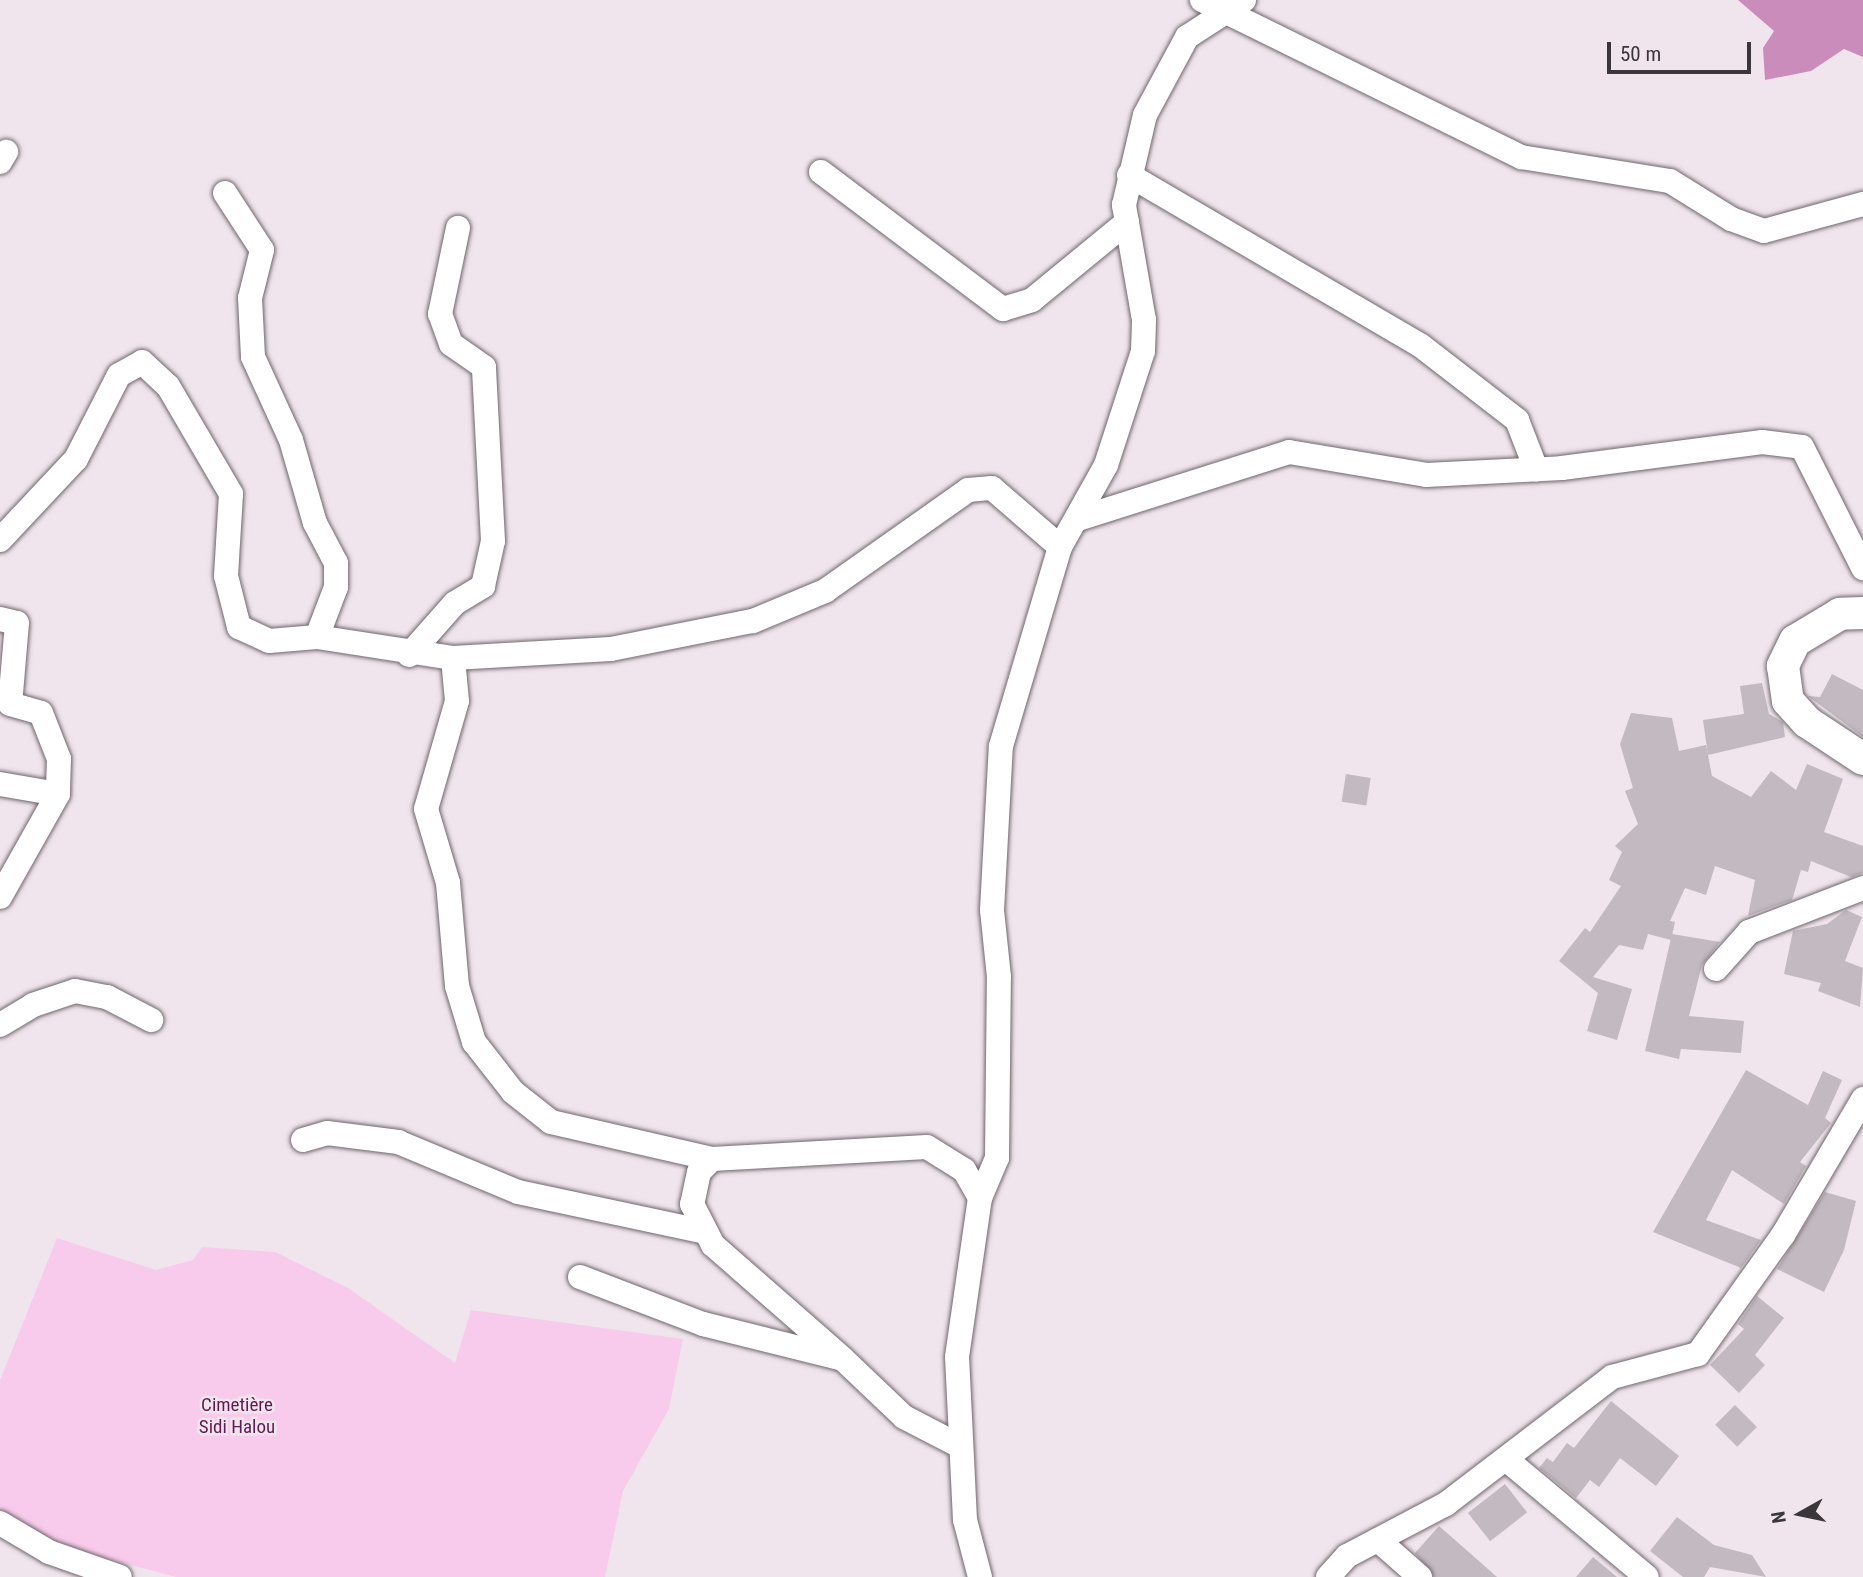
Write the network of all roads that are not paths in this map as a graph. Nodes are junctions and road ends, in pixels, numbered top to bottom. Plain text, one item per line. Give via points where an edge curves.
1 (1244, 0) edge
2 (1212, 6) edge
3 (821, 172) dead end
4 (1129, 175) junction
5 (225, 193) dead end
6 (1863, 204) edge
7 (1127, 222) junction
8 (457, 228) dead end
9 (1536, 469) junction
10 (1081, 518) junction
11 (0, 540) edge
12 (1060, 547) junction
13 (1863, 568) edge
14 (1863, 614) edge
15 (0, 620) edge
16 (317, 637) junction
17 (409, 655) junction
18 (453, 658) junction
19 (1863, 759) edge
20 (0, 783) edge
21 (58, 794) junction
22 (1863, 888) edge
23 (0, 897) edge
24 (1716, 969) dead end
25 (151, 1020) dead end
26 (0, 1025) edge
27 (1863, 1099) edge
28 (303, 1140) dead end
29 (712, 1159) junction
30 (980, 1198) junction
31 (706, 1232) junction
32 (580, 1277) dead end
33 (843, 1359) junction
34 (958, 1445) junction
35 (1507, 1460) junction
36 (0, 1523) edge
37 (1378, 1540) junction
38 (120, 1577) edge
39 (981, 1577) edge
40 (1328, 1577) edge
41 (1420, 1577) edge
42 (1647, 1577) edge

1 - 2 street
2 - 4 street via 1168,65 1145,115
2 - 6 street via 1521,157 1671,181 1731,219 1764,231
3 - 7 street via 1003,309 1041,294
4 - 7 street
4 - 9 street via 1420,345 1517,420
5 - 16 street via 262,250 250,299 253,357 290,440 315,523 336,562 336,587
7 - 10 street via 1144,320 1143,351
8 - 17 street via 440,314 451,344 484,367 493,541 484,586 455,603
9 - 10 street via 1426,475 1289,452
9 - 13 street via 1762,442 1802,447
10 - 12 street
11 - 16 street via 76,459 119,375 142,362 169,386 231,494 226,576 239,627 269,641
12 - 18 street via 992,488 968,490 825,591 753,621 611,649
12 - 30 street via 1001,746 992,910 999,977 997,1158
14 - 19 main road via 1840,614 1795,641 1783,666 1788,701 1807,722
15 - 21 street via 17,623 10,704 41,713 59,760
16 - 17 street
17 - 18 street
18 - 29 street via 457,701 426,809 448,883 457,986 474,1042 513,1092 551,1122
20 - 21 street
21 - 23 street
22 - 24 street via 1749,932
25 - 26 street via 107,997 75,991 33,1005
27 - 35 street via 1718,1334 1679,1363 1612,1377
28 - 31 street via 327,1133 398,1142 518,1192
29 - 30 street via 927,1147 964,1170
29 - 31 street via 699,1172 692,1204
30 - 34 street via 957,1357
31 - 33 street
32 - 33 street via 703,1324
33 - 34 street via 904,1417
34 - 39 street via 965,1520
35 - 37 street via 1446,1504
35 - 42 street
36 - 38 street via 48,1552
37 - 40 street via 1347,1556
37 - 41 street

